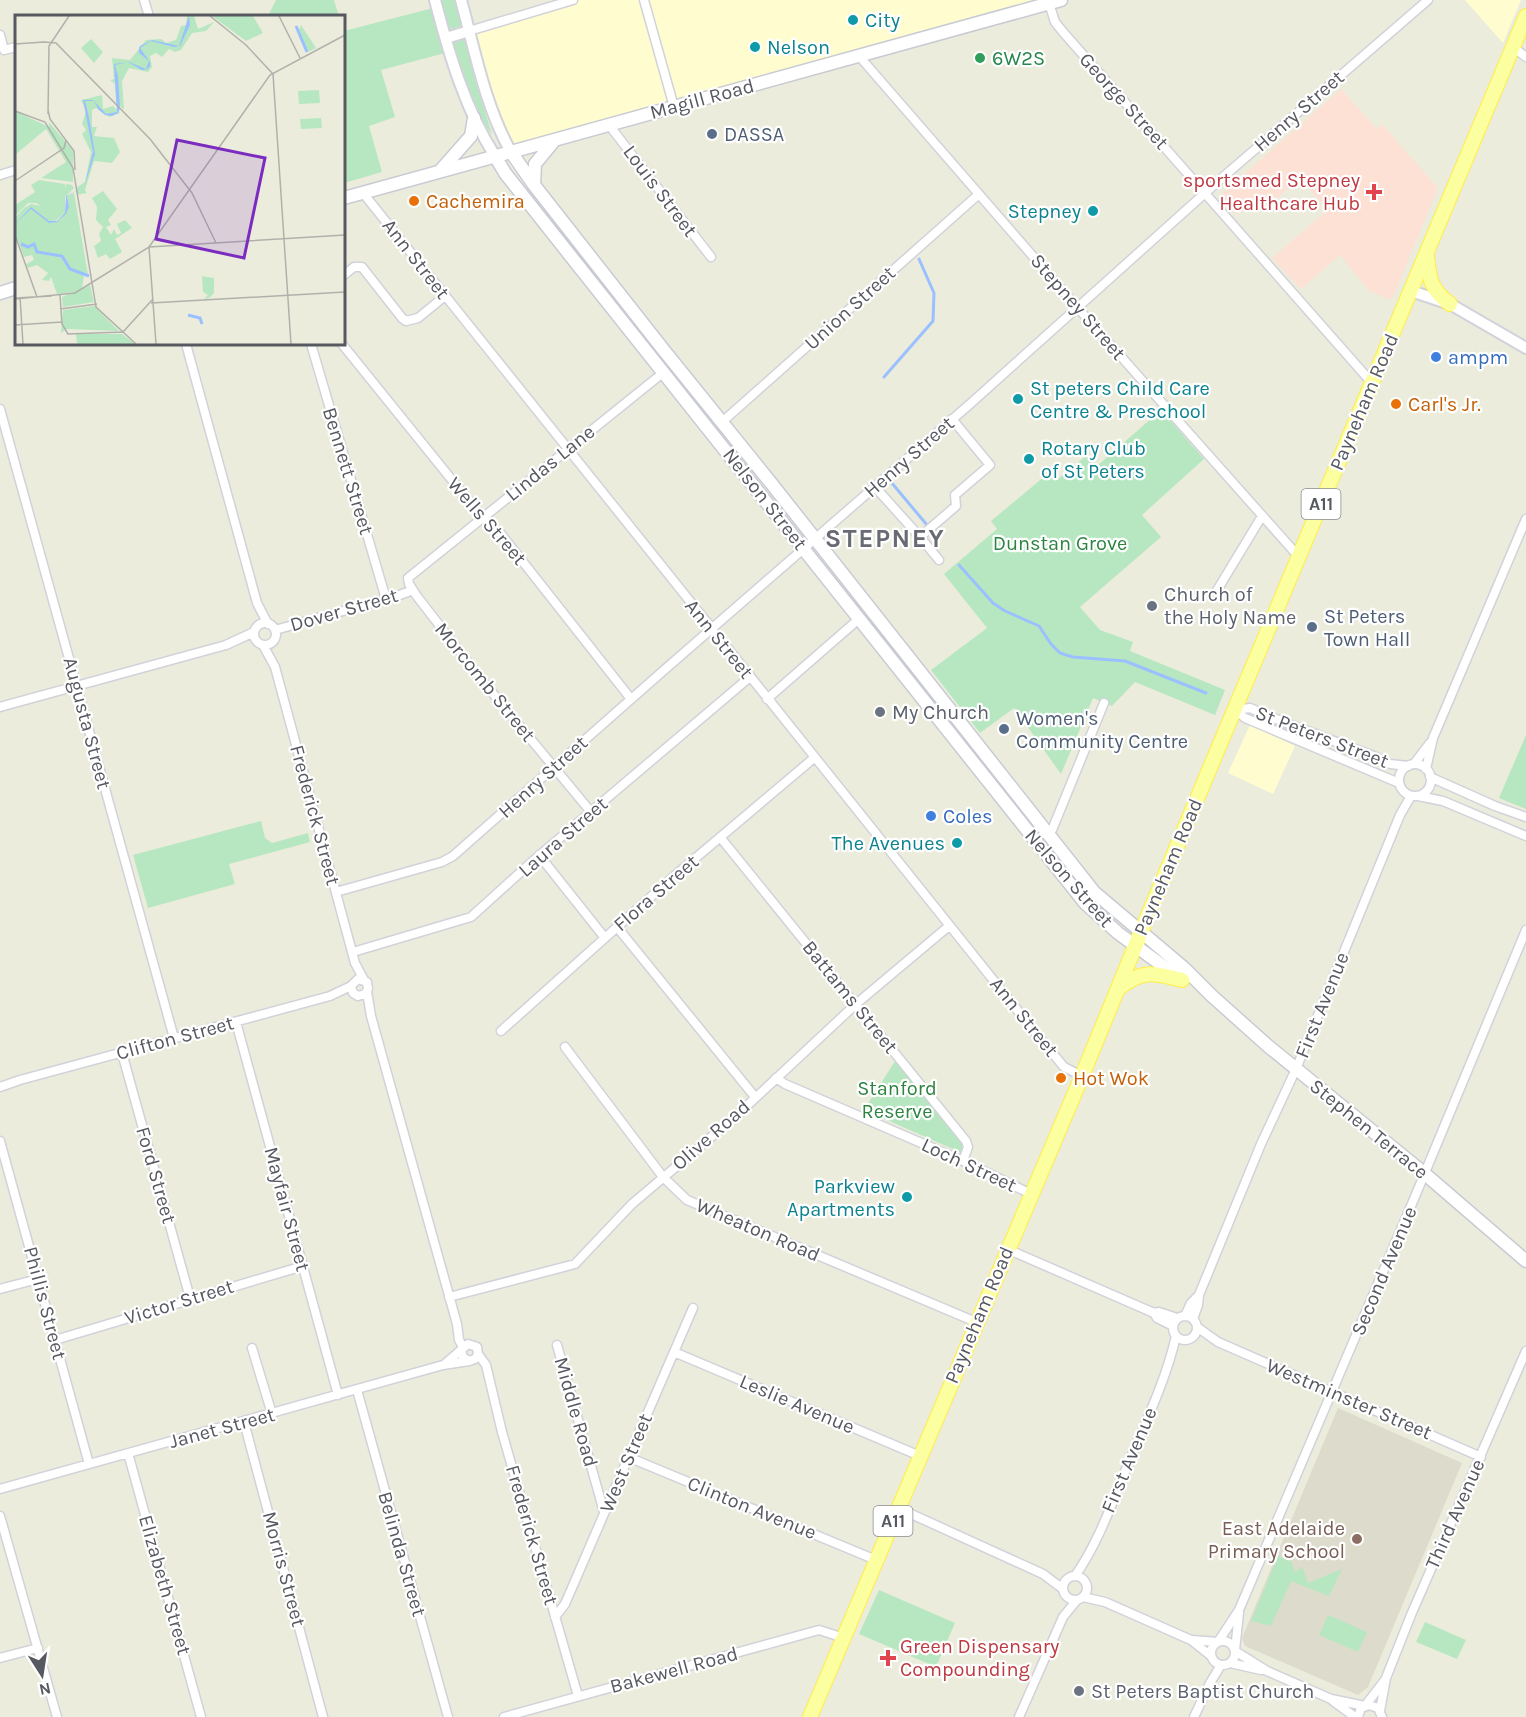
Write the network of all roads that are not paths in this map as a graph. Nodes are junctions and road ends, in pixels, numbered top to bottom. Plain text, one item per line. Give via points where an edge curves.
1 (144, 0) edge
2 (435, 0) edge
3 (460, 0) edge
4 (573, 0) edge
5 (644, 0) edge
6 (1428, 0) edge
7 (1053, 1) edge
8 (149, 15) edge
9 (1526, 16) edge
10 (469, 31) junction
11 (0, 35) edge
12 (446, 38) junction
13 (1513, 47) junction
14 (2, 51) edge
15 (859, 56) junction
16 (1526, 57) edge
17 (674, 107) junction
18 (474, 118) junction
19 (609, 125) junction
20 (555, 140) junction
21 (512, 152) junction
22 (495, 156) junction
23 (15, 170) edge
24 (439, 172) junction
25 (0, 175) edge
26 (534, 185) junction
27 (363, 193) junction
28 (1205, 193) junction
29 (979, 194) junction
30 (345, 198) edge
31 (1426, 254) junction
32 (711, 257) dead end
33 (345, 275) edge
34 (15, 288) edge
35 (1411, 291) junction
36 (0, 293) edge
37 (445, 296) junction
38 (1450, 304) junction
39 (1077, 307) junction
40 (186, 345) edge
41 (311, 345) edge
42 (343, 345) edge
43 (1526, 348) edge
44 (664, 372) junction
45 (1372, 384) junction
46 (0, 408) edge
47 (952, 419) junction
48 (722, 422) junction
49 (711, 431) junction
50 (567, 449) junction
51 (875, 487) junction
52 (1262, 516) junction
53 (484, 518) junction
54 (1526, 519) edge
55 (920, 537) junction
56 (815, 539) junction
57 (804, 549) junction
58 (1299, 557) junction
59 (939, 560) dead end
60 (408, 578) joint
61 (413, 590) junction
62 (1216, 592) dead end
63 (386, 599) junction
64 (257, 603) junction
65 (870, 609) junction
66 (860, 618) junction
67 (271, 627) junction
68 (256, 629) junction
69 (711, 629) junction
70 (274, 640) junction
71 (260, 644) junction
72 (226, 645) junction
73 (275, 667) junction
74 (750, 677) junction
75 (77, 686) junction
76 (631, 699) junction
77 (767, 699) junction
78 (1104, 703) dead end
79 (0, 707) edge
80 (1236, 710) junction
81 (1433, 738) junction
82 (814, 758) junction
83 (1411, 765) junction
84 (554, 767) junction
85 (1428, 773) junction
86 (1399, 783) junction
87 (1411, 794) junction
88 (591, 812) junction
89 (1526, 818) edge
90 (1048, 834) junction
91 (1526, 836) edge
92 (720, 837) junction
93 (1039, 845) junction
94 (539, 855) junction
95 (336, 892) junction
96 (949, 926) junction
97 (617, 927) junction
98 (1526, 930) edge
99 (1141, 932) junction
100 (605, 938) junction
101 (1135, 946) junction
102 (353, 952) junction
103 (355, 963) junction
104 (364, 980) junction
105 (1182, 980) junction
106 (352, 984) junction
107 (1116, 991) junction
108 (360, 994) junction
109 (330, 996) junction
110 (1212, 996) junction
111 (856, 1004) junction
112 (236, 1022) junction
113 (501, 1031) dead end
114 (174, 1038) junction
115 (565, 1047) dead end
116 (122, 1053) junction
117 (1296, 1069) junction
118 (1082, 1076) junction
119 (776, 1078) junction
120 (20, 1080) junction
121 (0, 1081) edge
122 (0, 1087) edge
123 (755, 1097) junction
124 (0, 1141) edge
125 (963, 1161) junction
126 (1425, 1174) junction
127 (663, 1177) junction
128 (1031, 1194) junction
129 (1007, 1249) junction
130 (1526, 1261) edge
131 (303, 1266) junction
132 (38, 1279) junction
133 (0, 1289) edge
134 (449, 1297) junction
135 (190, 1298) junction
136 (693, 1308) dead end
137 (1185, 1321) junction
138 (976, 1322) junction
139 (1185, 1338) junction
140 (55, 1340) junction
141 (1218, 1342) junction
142 (557, 1345) dead end
143 (465, 1347) junction
144 (252, 1348) dead end
145 (1526, 1351) edge
146 (674, 1352) junction
147 (474, 1358) junction
148 (443, 1365) junction
149 (357, 1390) junction
150 (1332, 1392) junction
151 (338, 1395) junction
152 (272, 1414) junction
153 (244, 1422) junction
154 (128, 1453) junction
155 (920, 1456) junction
156 (628, 1457) junction
157 (1480, 1457) junction
158 (89, 1464) junction
159 (0, 1489) edge
160 (898, 1508) junction
161 (604, 1512) junction
162 (0, 1516) edge
163 (876, 1560) junction
164 (1043, 1574) junction
165 (1078, 1580) junction
166 (1064, 1592) junction
167 (1080, 1598) junction
168 (1104, 1602) junction
169 (1239, 1610) junction
170 (555, 1617) junction
171 (1063, 1617) junction
172 (844, 1638) junction
173 (1191, 1640) junction
174 (1218, 1642) junction
175 (38, 1648) junction
176 (1235, 1650) junction
177 (0, 1658) edge
178 (1219, 1661) junction
179 (1267, 1671) junction
180 (1386, 1678) junction
181 (578, 1696) junction
182 (1331, 1699) junction
183 (1365, 1706) junction
184 (1382, 1715) edge
185 (57, 1717) edge
186 (201, 1717) edge
187 (323, 1717) edge
188 (448, 1717) edge
189 (504, 1717) edge
190 (810, 1717) edge
191 (1019, 1717) edge
192 (1194, 1717) edge
193 (1356, 1717) edge

1 - 8 street
2 - 12 street
3 - 10 street
4 - 10 street
5 - 17 street
6 - 28 street, Henry Street
7 - 15 main road, Magill Road
7 - 28 street, George Street via 1056,22 1063,32
9 - 13 main road, Payneham Road / A11
10 - 12 street
10 - 21 street via 491,107
11 - 14 street
12 - 18 street
13 - 16 street
13 - 31 main road, Payneham Road / A11
15 - 17 main road, Magill Road
15 - 29 street, Stepney Street
17 - 19 main road, Magill Road
18 - 22 street
18 - 24 main road via 471,136
19 - 20 main road, Magill Road
19 - 32 street, Louis Street
20 - 21 main road, Magill Road
20 - 26 main road via 535,164
21 - 22 main road, Magill Road
21 - 26 main road, Nelson Street
22 - 24 main road, Magill Road
22 - 44 main road, Nelson Street
23 - 25 street
24 - 27 main road, Magill Road
26 - 48 main road, Nelson Street
27 - 30 main road, Magill Road
27 - 37 street, Ann Street
28 - 39 street, Henry Street
28 - 45 street, George Street
29 - 39 street, Stepney Street
29 - 48 street, Union Street
31 - 35 main road, Payneham Road / A11
31 - 38 main road via 1432,286
33 - 37 street via 354,267 362,267 406,321 418,318
34 - 36 main road
35 - 38 street
35 - 45 main road, Payneham Road / A11
37 - 50 street, Ann Street
38 - 43 street
39 - 47 street, Henry Street
39 - 52 street, Stepney Street
40 - 64 street
41 - 63 street, Bennett Street
42 - 53 street, Wells Street
44 - 49 main road, Nelson Street
44 - 50 street, Lindas Lane
45 - 58 main road, Payneham Road / A11
46 - 75 street, Augusta Street
47 - 51 street, Henry Street
47 - 55 street via 990,465 955,495 956,506
48 - 49 main road
48 - 56 main road, Nelson Street
49 - 57 main road, Nelson Street
50 - 53 street, Lindas Lane
50 - 69 street, Ann Street
51 - 55 street
51 - 56 street, Henry Street
52 - 58 street, Stepney Street
52 - 62 street
53 - 60 street, Lindas Lane
53 - 76 street, Wells Street via 501,534
54 - 81 street
55 - 59 street
56 - 57 street, Henry Street
56 - 65 main road, Nelson Street
57 - 66 main road, Nelson Street
57 - 69 street, Henry Street
58 - 80 main road, Payneham Road / A11
60 - 61 street, Morcomb Street
61 - 63 street, Dover Street
61 - 84 street, Morcomb Street
63 - 67 street, Dover Street
64 - 67 street
64 - 68 street
65 - 66 main road
65 - 90 main road, Nelson Street
66 - 77 street
66 - 93 main road, Nelson Street
67 - 68 street
67 - 70 street via 276,634
68 - 71 street via 254,637
68 - 72 street
69 - 74 street, Ann Street
69 - 76 street, Henry Street
70 - 71 street via 271,644
70 - 73 street, Frederick Street
71 - 72 street
71 - 73 street, Frederick Street
72 - 75 street
73 - 95 street, Frederick Street
74 - 77 street, Ann Street
74 - 88 street, Laura Street
75 - 79 street
75 - 114 street, Augusta Street
76 - 84 street, Henry Street
77 - 82 street, Ann Street
78 - 90 street
80 - 83 street, St Peters Street via 1250,708 1390,764
80 - 86 street, St Peters Street via 1245,718
80 - 99 main road, Payneham Road / A11
81 - 83 street
81 - 85 street
82 - 92 street, Flora Street
82 - 96 street, Ann Street
83 - 85 street via 1422,766
83 - 86 street via 1401,771
84 - 88 street, Morcomb Street
84 - 95 street, Henry Street via 447,860
85 - 87 street via 1428,789
85 - 89 street
86 - 87 street
87 - 91 street via 1443,801
87 - 117 street, First Avenue
88 - 94 street, Laura Street
90 - 93 main road
90 - 99 main road, Nelson Street via 1094,892
92 - 97 street, Flora Street
92 - 111 street, Battams Street
93 - 101 main road, Nelson Street via 1086,903
94 - 100 street
94 - 102 street, Laura Street via 471,917
95 - 102 street, Frederick Street
96 - 111 street, Olive Road
96 - 118 street, Ann Street via 1064,1066
97 - 100 street, Flora Street
97 - 123 street
98 - 126 street, Second Avenue
99 - 101 main road, Payneham Road / A11
99 - 110 main road, Stephen Terrace
100 - 113 street, Flora Street
101 - 105 main road, Stephen Terrace
101 - 107 main road, Payneham Road / A11
102 - 103 street, Frederick Street
103 - 104 street, Frederick Street
103 - 106 street, Frederick Street
104 - 106 street, Clifton Street
104 - 108 street, Frederick Street via 368,986
105 - 107 main road via 1147,973 1130,979
105 - 110 main road, Stephen Terrace
106 - 108 street
106 - 109 street, Clifton Street
107 - 118 main road, Payneham Road / A11
108 - 109 street, Clifton Street
108 - 134 street via 371,1016
109 - 112 street, Clifton Street
110 - 117 main road, Stephen Terrace
111 - 119 street, Olive Road
111 - 125 street, Battams Street via 967,1143
112 - 114 street, Clifton Street
112 - 131 street, Mayfair Street
114 - 116 street, Clifton Street
115 - 127 street, Wheaton Road
116 - 120 street, Clifton Street
116 - 135 street, Ford Street
117 - 126 main road, Stephen Terrace
117 - 137 street, First Avenue
118 - 128 main road, Payneham Road / A11
119 - 123 street, Olive Road
119 - 125 street, Loch Street
120 - 121 street, Clifton Street
120 - 122 street, Clifton Street
123 - 127 street, Olive Road
124 - 132 street, Phillis Street
125 - 128 street, Loch Street
126 - 130 main road, Stephen Terrace
126 - 150 street, Second Avenue
127 - 134 street, Olive Road via 575,1264
127 - 138 street, Wheaton Road via 682,1197 706,1210
128 - 129 main road, Payneham Road / A11
129 - 137 street, Westminster Street via 1154,1313
129 - 138 main road, Payneham Road / A11
131 - 135 street, Victor Street
131 - 151 street, Mayfair Street
132 - 133 street
132 - 140 street, Phillis Street
134 - 143 street
135 - 140 street, Victor Street
136 - 146 street, West Street
137 - 139 street, First Avenue
137 - 139 street
137 - 141 street, Westminster Street
138 - 155 main road, Payneham Road / A11
139 - 141 street, Westminster Street
139 - 165 street, First Avenue via 1171,1362
140 - 158 street, Phillis Street
141 - 150 street, Westminster Street
142 - 161 street, Middle Road
143 - 147 street via 463,1358
143 - 147 street via 477,1347
143 - 148 street, Janet Street
144 - 152 street
145 - 157 street, Third Avenue
146 - 155 street, Leslie Avenue
146 - 156 street, West Street
147 - 148 street, Janet Street
147 - 170 street, Frederick Street via 486,1365
148 - 149 street, Janet Street
149 - 151 street, Janet Street
149 - 188 street, Belinda Street
150 - 157 street, Westminster Street
150 - 169 street, Second Avenue
151 - 152 street, Janet Street
152 - 153 street, Janet Street
153 - 154 street, Janet Street
153 - 187 street, Morris Street
154 - 158 street, Janet Street
154 - 186 street, Elizabeth Street
155 - 160 main road, Payneham Road / A11
156 - 161 street, West Street
156 - 163 street, Clinton Avenue
157 - 180 street, Third Avenue
158 - 159 street, Janet Street
160 - 163 main road, Payneham Road / A11
160 - 164 street
161 - 170 street, West Street via 565,1604
162 - 175 street
163 - 172 main road, Payneham Road / A11
164 - 165 street
164 - 166 street
165 - 166 street
165 - 167 street
165 - 168 street
166 - 167 street via 1068,1598
166 - 171 street
167 - 168 street
167 - 171 street
168 - 173 street
169 - 174 street, Second Avenue
169 - 176 street, Second Avenue
170 - 181 street, Frederick Street
171 - 191 street
172 - 181 street, Bakewell Road via 819,1630
172 - 190 main road, Payneham Road / A11
173 - 174 street
173 - 178 street
174 - 176 street via 1228,1642
174 - 178 street via 1213,1647
175 - 177 street
175 - 185 street
176 - 178 street via 1234,1660
176 - 179 street
178 - 179 street
178 - 192 street
179 - 182 street
180 - 183 street, Third Avenue
180 - 184 street, Third Avenue
181 - 189 street, Bakewell Road
182 - 183 street
182 - 193 street
183 - 184 street via 1372,1705
183 - 193 street, Third Avenue

